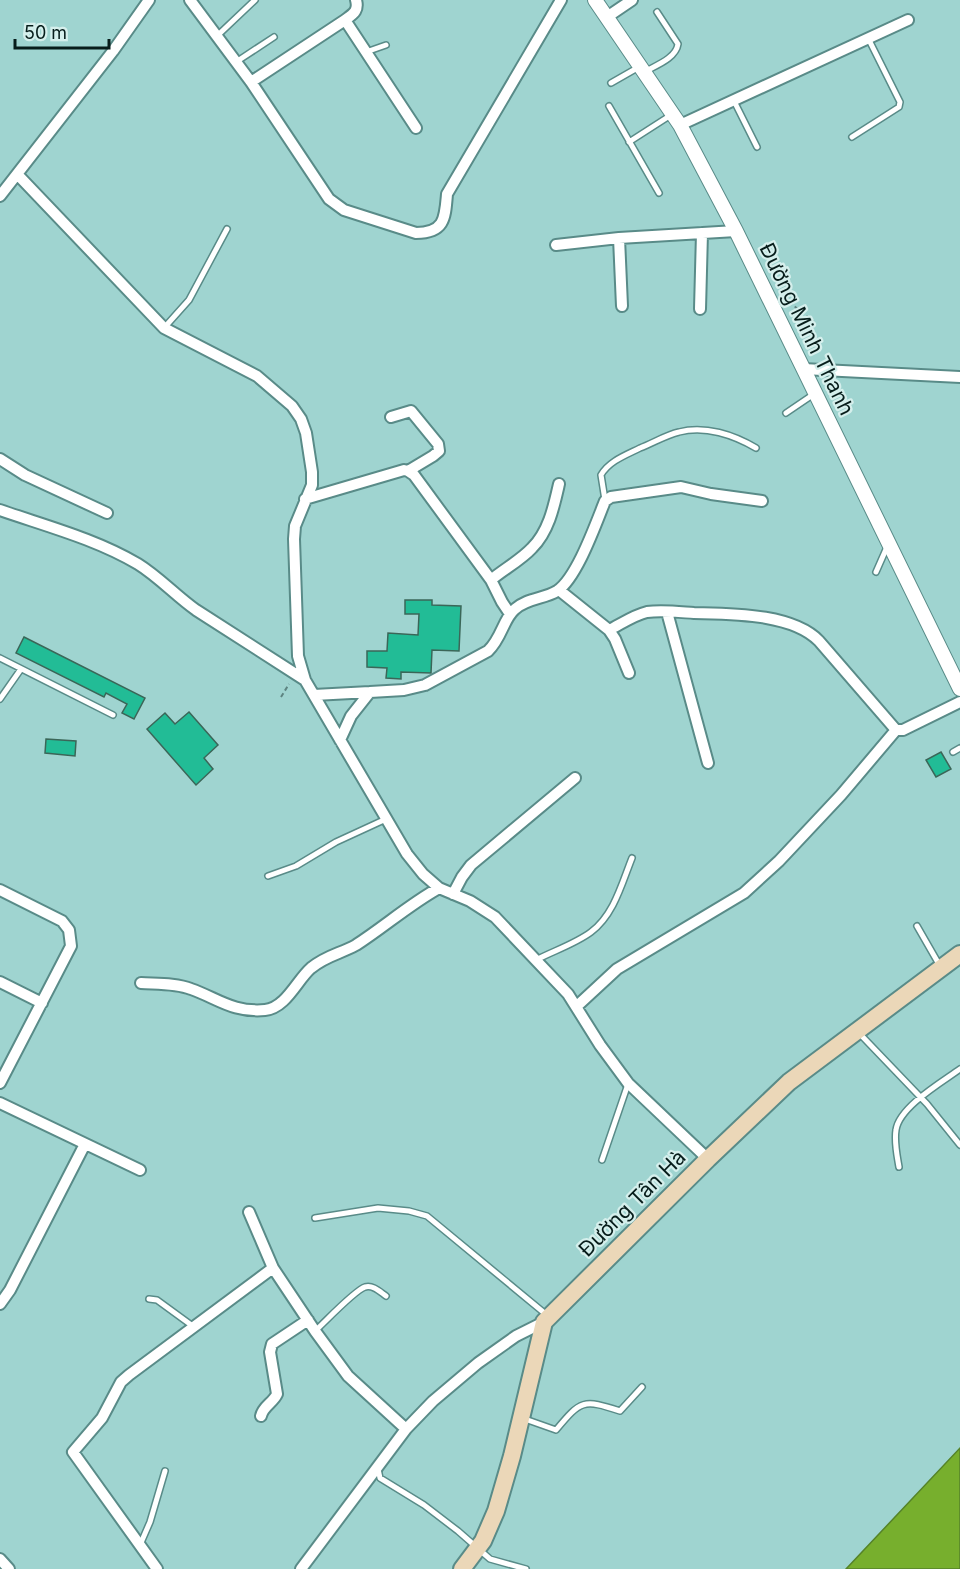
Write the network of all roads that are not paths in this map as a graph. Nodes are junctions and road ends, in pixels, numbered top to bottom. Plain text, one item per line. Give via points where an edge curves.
1 (149, 0) edge
2 (190, 0) edge
3 (255, 0) edge
4 (356, 0) edge
5 (561, 0) edge
6 (595, 0) edge
7 (632, 0) edge
8 (657, 12) dead end
9 (607, 17) junction
10 (908, 20) dead end
11 (345, 21) junction
12 (217, 36) junction
13 (274, 37) dead end
14 (868, 38) junction
15 (386, 45) dead end
16 (366, 52) junction
17 (236, 62) junction
18 (642, 69) junction
19 (251, 82) junction
20 (611, 83) dead end
21 (734, 101) junction
22 (609, 106) dead end
23 (676, 120) junction
24 (416, 128) dead end
25 (852, 137) dead end
26 (629, 141) junction
27 (757, 147) dead end
28 (15, 178) junction
29 (0, 179) edge
30 (659, 193) dead end
31 (0, 196) edge
32 (227, 229) dead end
33 (736, 231) junction
34 (702, 233) junction
35 (619, 238) junction
36 (556, 245) dead end
37 (622, 306) dead end
38 (700, 309) dead end
39 (164, 327) junction
40 (803, 369) junction
41 (960, 378) edge
42 (815, 393) junction
43 (786, 413) dead end
44 (391, 417) dead end
45 (756, 448) dead end
46 (0, 459) edge
47 (408, 471) junction
48 (559, 484) dead end
49 (305, 499) junction
50 (605, 501) junction
51 (762, 501) dead end
52 (0, 510) edge
53 (107, 513) dead end
54 (889, 543) junction
55 (876, 572) dead end
56 (491, 580) junction
57 (559, 590) junction
58 (667, 612) junction
59 (510, 614) junction
60 (609, 630) junction
61 (0, 658) edge
62 (21, 669) junction
63 (629, 673) dead end
64 (300, 677) junction
65 (960, 689) edge
66 (370, 693) junction
67 (314, 695) junction
68 (0, 699) edge
69 (960, 702) edge
70 (112, 715) dead end
71 (896, 730) junction
72 (340, 740) junction
73 (960, 748) edge
74 (952, 752) dead end
75 (708, 763) dead end
76 (575, 777) dead end
77 (386, 819) junction
78 (632, 858) dead end
79 (268, 876) dead end
80 (440, 888) junction
81 (0, 890) edge
82 (453, 894) junction
83 (917, 926) dead end
84 (960, 954) edge
85 (536, 960) junction
86 (941, 967) junction
87 (0, 982) edge
88 (141, 983) dead end
89 (42, 1003) junction
90 (577, 1006) junction
91 (857, 1031) junction
92 (960, 1070) edge
93 (0, 1083) edge
94 (628, 1083) junction
95 (920, 1096) junction
96 (0, 1103) edge
97 (85, 1144) junction
98 (960, 1145) edge
99 (708, 1159) junction
100 (602, 1160) dead end
101 (899, 1167) dead end
102 (140, 1170) dead end
103 (249, 1212) dead end
104 (315, 1218) dead end
105 (273, 1268) junction
106 (386, 1296) dead end
107 (149, 1299) dead end
108 (0, 1305) edge
109 (308, 1320) junction
110 (547, 1320) junction
111 (195, 1328) junction
112 (315, 1331) junction
113 (642, 1387) dead end
114 (261, 1416) dead end
115 (521, 1418) junction
116 (406, 1429) junction
117 (378, 1469) junction
118 (165, 1471) dead end
119 (140, 1545) junction
120 (478, 1548) junction
121 (0, 1560) edge
122 (9, 1569) edge
123 (157, 1569) edge
124 (301, 1569) edge
125 (462, 1569) edge
126 (526, 1569) edge

1 - 28 street
2 - 12 street
3 - 12 lane
4 - 11 street via 355,12
5 - 19 street via 447,194 442,222 427,233 344,210 329,199
6 - 9 street, Đường Minh Thanh
7 - 9 street
8 - 18 lane via 678,44 677,50
9 - 18 street, Đường Minh Thanh
10 - 14 street
11 - 16 street
11 - 19 street
12 - 17 street
13 - 17 lane
14 - 21 street
14 - 25 lane via 900,102 899,107
15 - 16 lane
16 - 24 street
17 - 19 street
18 - 20 lane
18 - 23 street, Đường Minh Thanh
21 - 23 street
21 - 27 lane
22 - 26 lane
23 - 26 lane
23 - 33 street, Đường Minh Thanh
26 - 30 lane
28 - 29 street
28 - 31 street
28 - 39 street
32 - 39 lane via 189,300
33 - 34 street
33 - 40 street, Đường Minh Thanh
34 - 35 street
34 - 38 street
35 - 36 street
35 - 37 street
39 - 49 street via 257,376 292,406 301,419 308,443 312,485
40 - 41 street
40 - 42 street, Đường Minh Thanh
42 - 43 lane
42 - 54 street, Đường Minh Thanh
44 - 47 street via 411,411 438,444 439,451
45 - 50 lane via 738,437 716,432 678,432 609,465 602,475
46 - 53 street via 25,475
47 - 49 street
47 - 56 street
48 - 56 street via 537,543
49 - 64 street via 294,539
50 - 51 street via 681,487
50 - 57 street via 586,547
52 - 64 street via 121,554 157,577 196,610
54 - 55 lane
54 - 65 street, Đường Minh Thanh
56 - 59 street
57 - 59 street via 522,603
57 - 60 street
58 - 60 street via 639,615
58 - 71 street via 751,615 811,632
58 - 75 street
59 - 66 street via 488,651 425,685
60 - 63 street
61 - 62 lane
62 - 68 lane
62 - 70 lane
64 - 67 street
66 - 67 street
66 - 72 street via 351,716
67 - 72 street
69 - 71 street
71 - 90 street via 841,795 744,893 617,969
72 - 77 street
73 - 74 lane
76 - 82 street via 471,865
77 - 79 lane via 296,866
77 - 80 street via 406,854
78 - 85 lane via 602,922 591,932
80 - 82 street
80 - 88 street via 355,945 321,961 283,1000 265,1010 221,1004 187,987
81 - 89 street via 62,921 69,930 71,946
82 - 85 street via 495,916
83 - 86 lane
84 - 86 main road, Đường Tân Hà
85 - 90 street
86 - 91 main road, Đường Tân Hà
87 - 89 street
89 - 93 street
90 - 94 street
91 - 95 lane
91 - 99 main road, Đường Tân Hà via 789,1082
92 - 95 lane
94 - 99 street
94 - 100 lane
95 - 98 lane
95 - 101 lane via 898,1122
96 - 97 street
97 - 102 street
97 - 108 street
99 - 110 main road, Đường Tân Hà
103 - 105 street
104 - 110 lane via 378,1208 427,1216
105 - 109 street
105 - 111 street
106 - 112 lane via 373,1287 364,1287
107 - 111 lane via 157,1300
109 - 112 street
109 - 114 street via 272,1344 277,1394
110 - 115 main road
110 - 116 street via 478,1363
111 - 119 street via 121,1382 102,1418 73,1452
112 - 116 street via 348,1376
113 - 115 lane via 620,1410 594,1403 576,1407 556,1430
115 - 120 main road via 496,1511
116 - 117 street
117 - 120 lane via 380,1478 424,1505
117 - 124 street
118 - 119 lane
119 - 123 street
120 - 125 main road
120 - 126 lane via 490,1559
121 - 122 street

